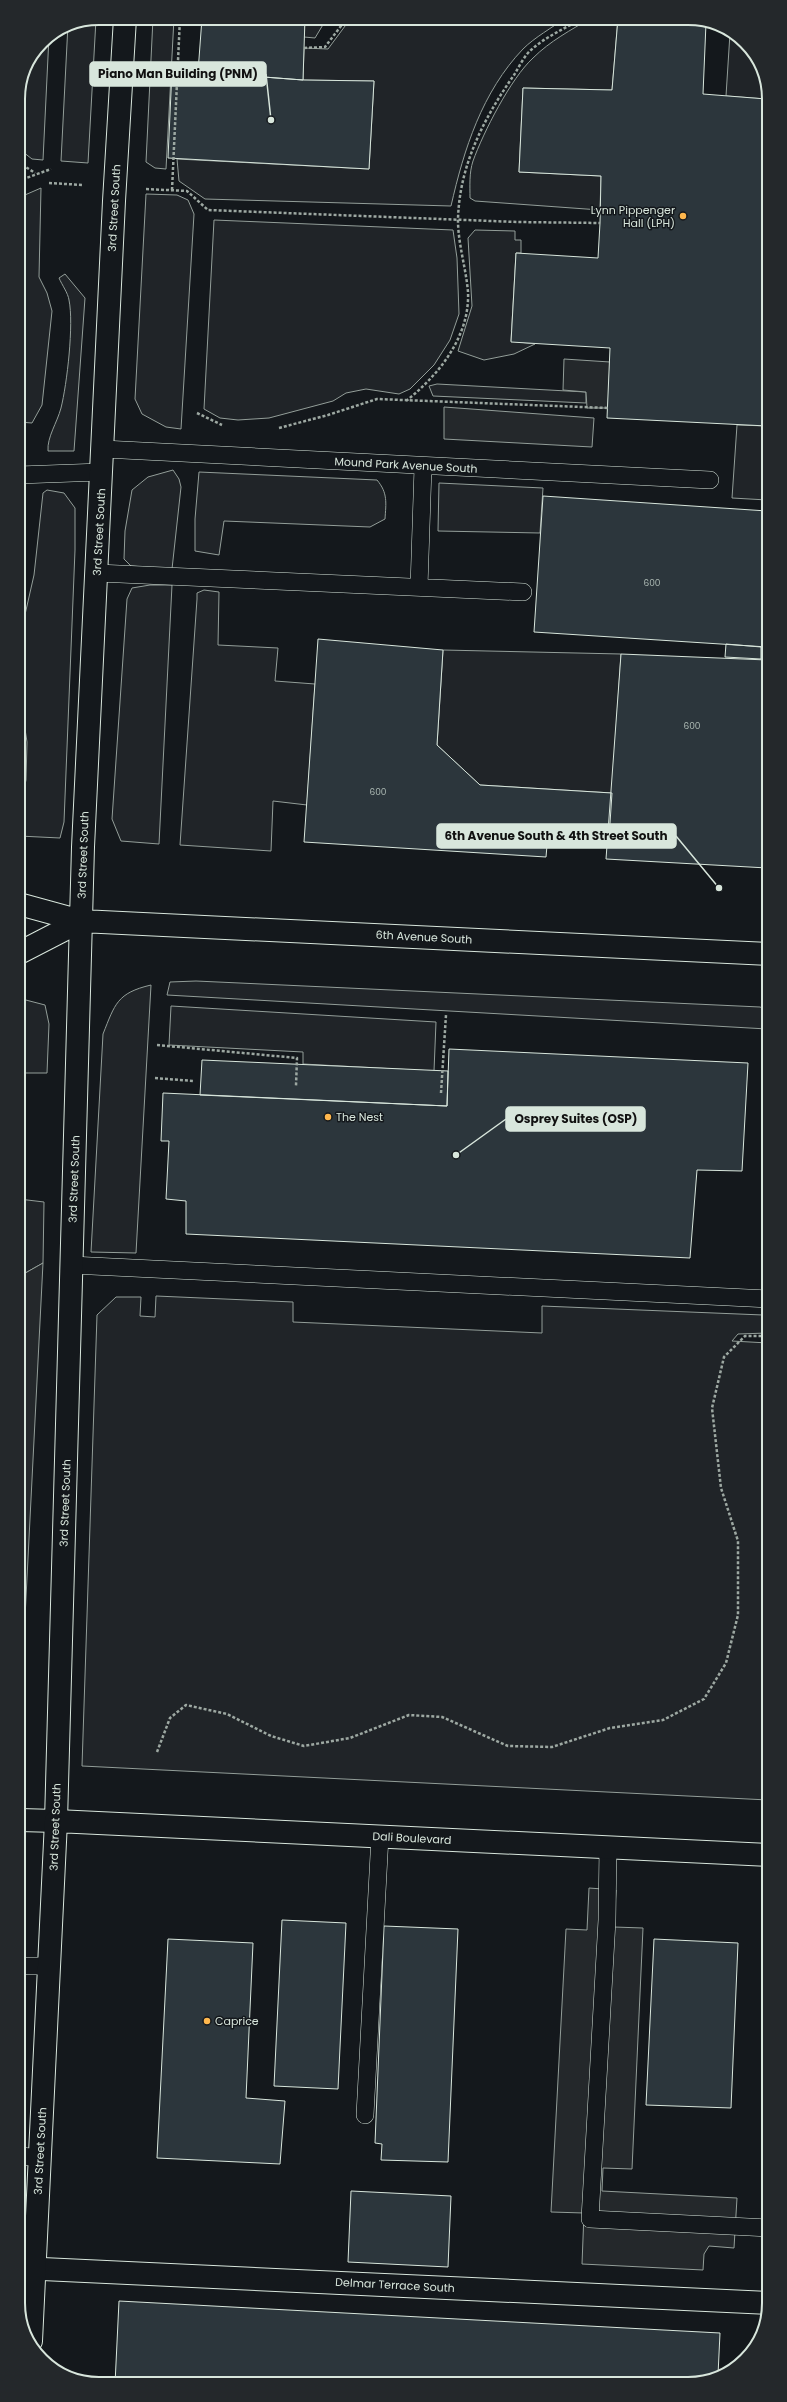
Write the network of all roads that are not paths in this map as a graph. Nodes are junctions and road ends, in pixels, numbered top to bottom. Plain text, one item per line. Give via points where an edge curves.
1 (125, 25) edge
2 (103, 449) junction
3 (423, 467) junction
4 (101, 472) junction
5 (25, 474) edge
6 (710, 480) dead end
7 (97, 573) junction
8 (419, 587) junction
9 (523, 592) dead end
10 (25, 906) edge
11 (81, 920) junction
12 (25, 950) edge
13 (762, 954) edge
14 (71, 1265) junction
15 (762, 1299) edge
16 (25, 1820) edge
17 (56, 1821) junction
18 (380, 1836) junction
19 (608, 1847) junction
20 (762, 1855) edge
21 (25, 1966) edge
22 (49, 1966) junction
23 (365, 2115) dead end
24 (30, 2157) edge
25 (762, 2228) edge
26 (28, 2268) edge
27 (762, 2303) edge
28 (31, 2331) edge

1 - 2 street, 3rd Street South
2 - 3 lane, Mound Park Avenue South
2 - 4 street, 3rd Street South
3 - 6 lane, Mound Park Avenue South
3 - 8 lane
4 - 5 lane
4 - 7 street, 3rd Street South
7 - 8 lane
7 - 11 street, 3rd Street South
8 - 9 lane
10 - 11 street, 6th Avenue South
11 - 12 street
11 - 13 street, 6th Avenue South
11 - 14 street, 3rd Street South
14 - 15 lane
14 - 17 street, 3rd Street South
16 - 17 street, Dali Boulevard
17 - 18 street, Dali Boulevard
17 - 22 street, 3rd Street South
18 - 19 street, Dali Boulevard
18 - 23 lane
19 - 20 street, Dali Boulevard
19 - 25 lane via 606,1938 590,2219
21 - 22 lane
22 - 24 street, 3rd Street South
24 - 26 street, 3rd Street South
26 - 27 street, Delmar Terrace South
26 - 28 street, 3rd Street South

